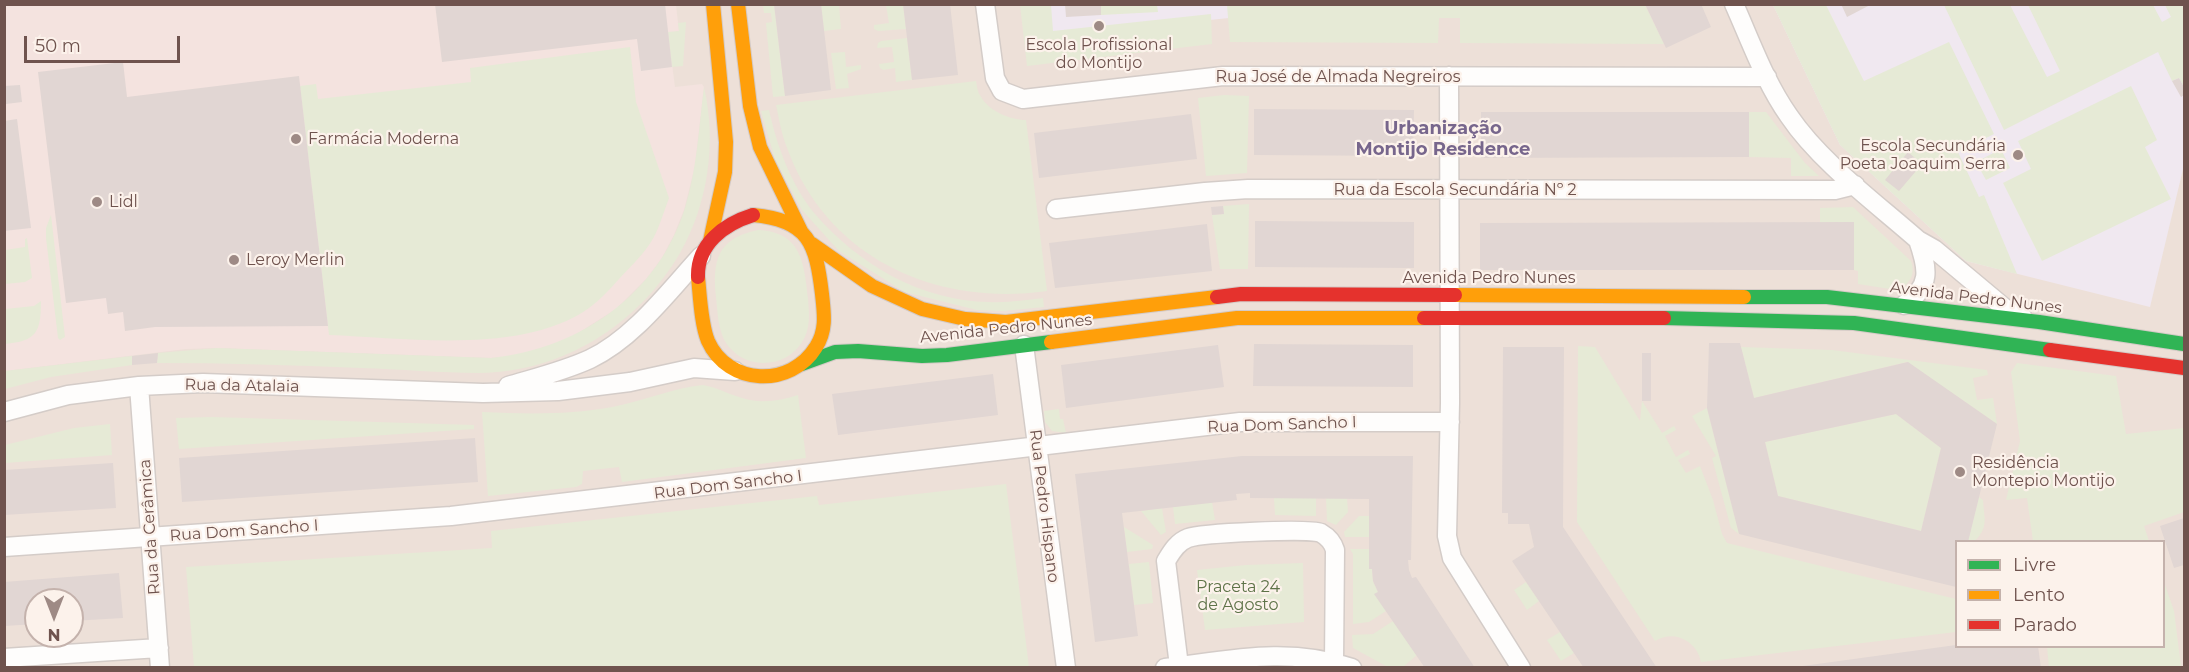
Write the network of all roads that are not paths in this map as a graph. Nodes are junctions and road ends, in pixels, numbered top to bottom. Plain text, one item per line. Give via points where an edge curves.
1 (713, 4) edge
2 (738, 4) edge
3 (985, 4) edge
4 (1734, 4) edge
5 (1449, 76) junction
6 (1767, 77) junction
7 (1855, 185) junction
8 (1450, 190) junction
9 (1056, 209) dead end
10 (801, 231) junction
11 (1918, 240) junction
12 (812, 244) junction
13 (706, 248) junction
14 (1450, 294) junction
15 (1904, 305) junction
16 (1450, 319) junction
17 (2039, 322) junction
18 (2184, 344) edge
19 (1024, 345) junction
20 (802, 364) junction
21 (2184, 366) edge
22 (736, 371) junction
23 (139, 386) junction
24 (483, 393) junction
25 (4, 412) edge
26 (1450, 422) junction
27 (1036, 446) junction
28 (152, 538) junction
29 (4, 547) edge
30 (159, 648) junction
31 (4, 658) edge
32 (1334, 662) junction
33 (1172, 667) edge
34 (160, 668) edge
35 (1065, 668) edge
36 (1352, 668) edge
37 (1521, 668) edge

1 - 13 street via 726,141 724,172
2 - 10 street via 750,106 760,147
3 - 5 street, Rua José de Almada Negreiros via 995,78 1002,91 1023,99 1223,76
4 - 6 street
5 - 6 street, Rua José de Almada Negreiros
5 - 8 street
6 - 7 street via 1800,130
7 - 8 street, Rua da Escola Secundária Nº 2 via 1834,190
7 - 11 street
8 - 9 street, Rua da Escola Secundária Nº 2 via 1216,191
8 - 14 street
10 - 12 street
10 - 13 street via 779,218 753,215 721,228
11 - 15 street via 1926,275 1919,295
11 - 17 street via 2007,310
12 - 14 street, Avenida Pedro Nunes via 872,286 922,309 965,319 1006,322 1241,294
12 - 20 street via 819,260 825,319 814,352
13 - 22 street via 698,273 705,332 711,348
13 - 24 street, Rua da Atalaia via 658,304 619,340 592,358
14 - 15 street, Avenida Pedro Nunes via 1827,297
14 - 16 street
15 - 17 street, Avenida Pedro Nunes
16 - 19 street, Avenida Pedro Nunes via 1237,318
16 - 21 street, Avenida Pedro Nunes via 1679,318 1854,323
16 - 26 street
17 - 18 street, Avenida Pedro Nunes
19 - 20 street, Avenida Pedro Nunes via 922,356 835,352
19 - 27 street, Rua Pedro Hispano
20 - 22 street via 770,377
22 - 24 street, Rua da Atalaia via 694,368 630,382 558,391
23 - 24 street, Rua da Atalaia via 203,383
23 - 25 street, Rua da Atalaia via 68,395
23 - 28 street, Rua da Cerâmica
26 - 27 street, Rua Dom Sancho I via 1240,422
26 - 37 street via 1447,536 1452,558
27 - 28 street, Rua Dom Sancho I via 470,514
27 - 35 street, Rua Pedro Hispano
28 - 29 street, Rua Dom Sancho I
28 - 30 street, Rua da Cerâmica
30 - 31 street
30 - 34 street, Rua da Cerâmica
32 - 33 street via 1285,655
32 - 33 street via 1333,544 1321,533 1269,532 1187,538 1172,552 1166,561
32 - 36 street

